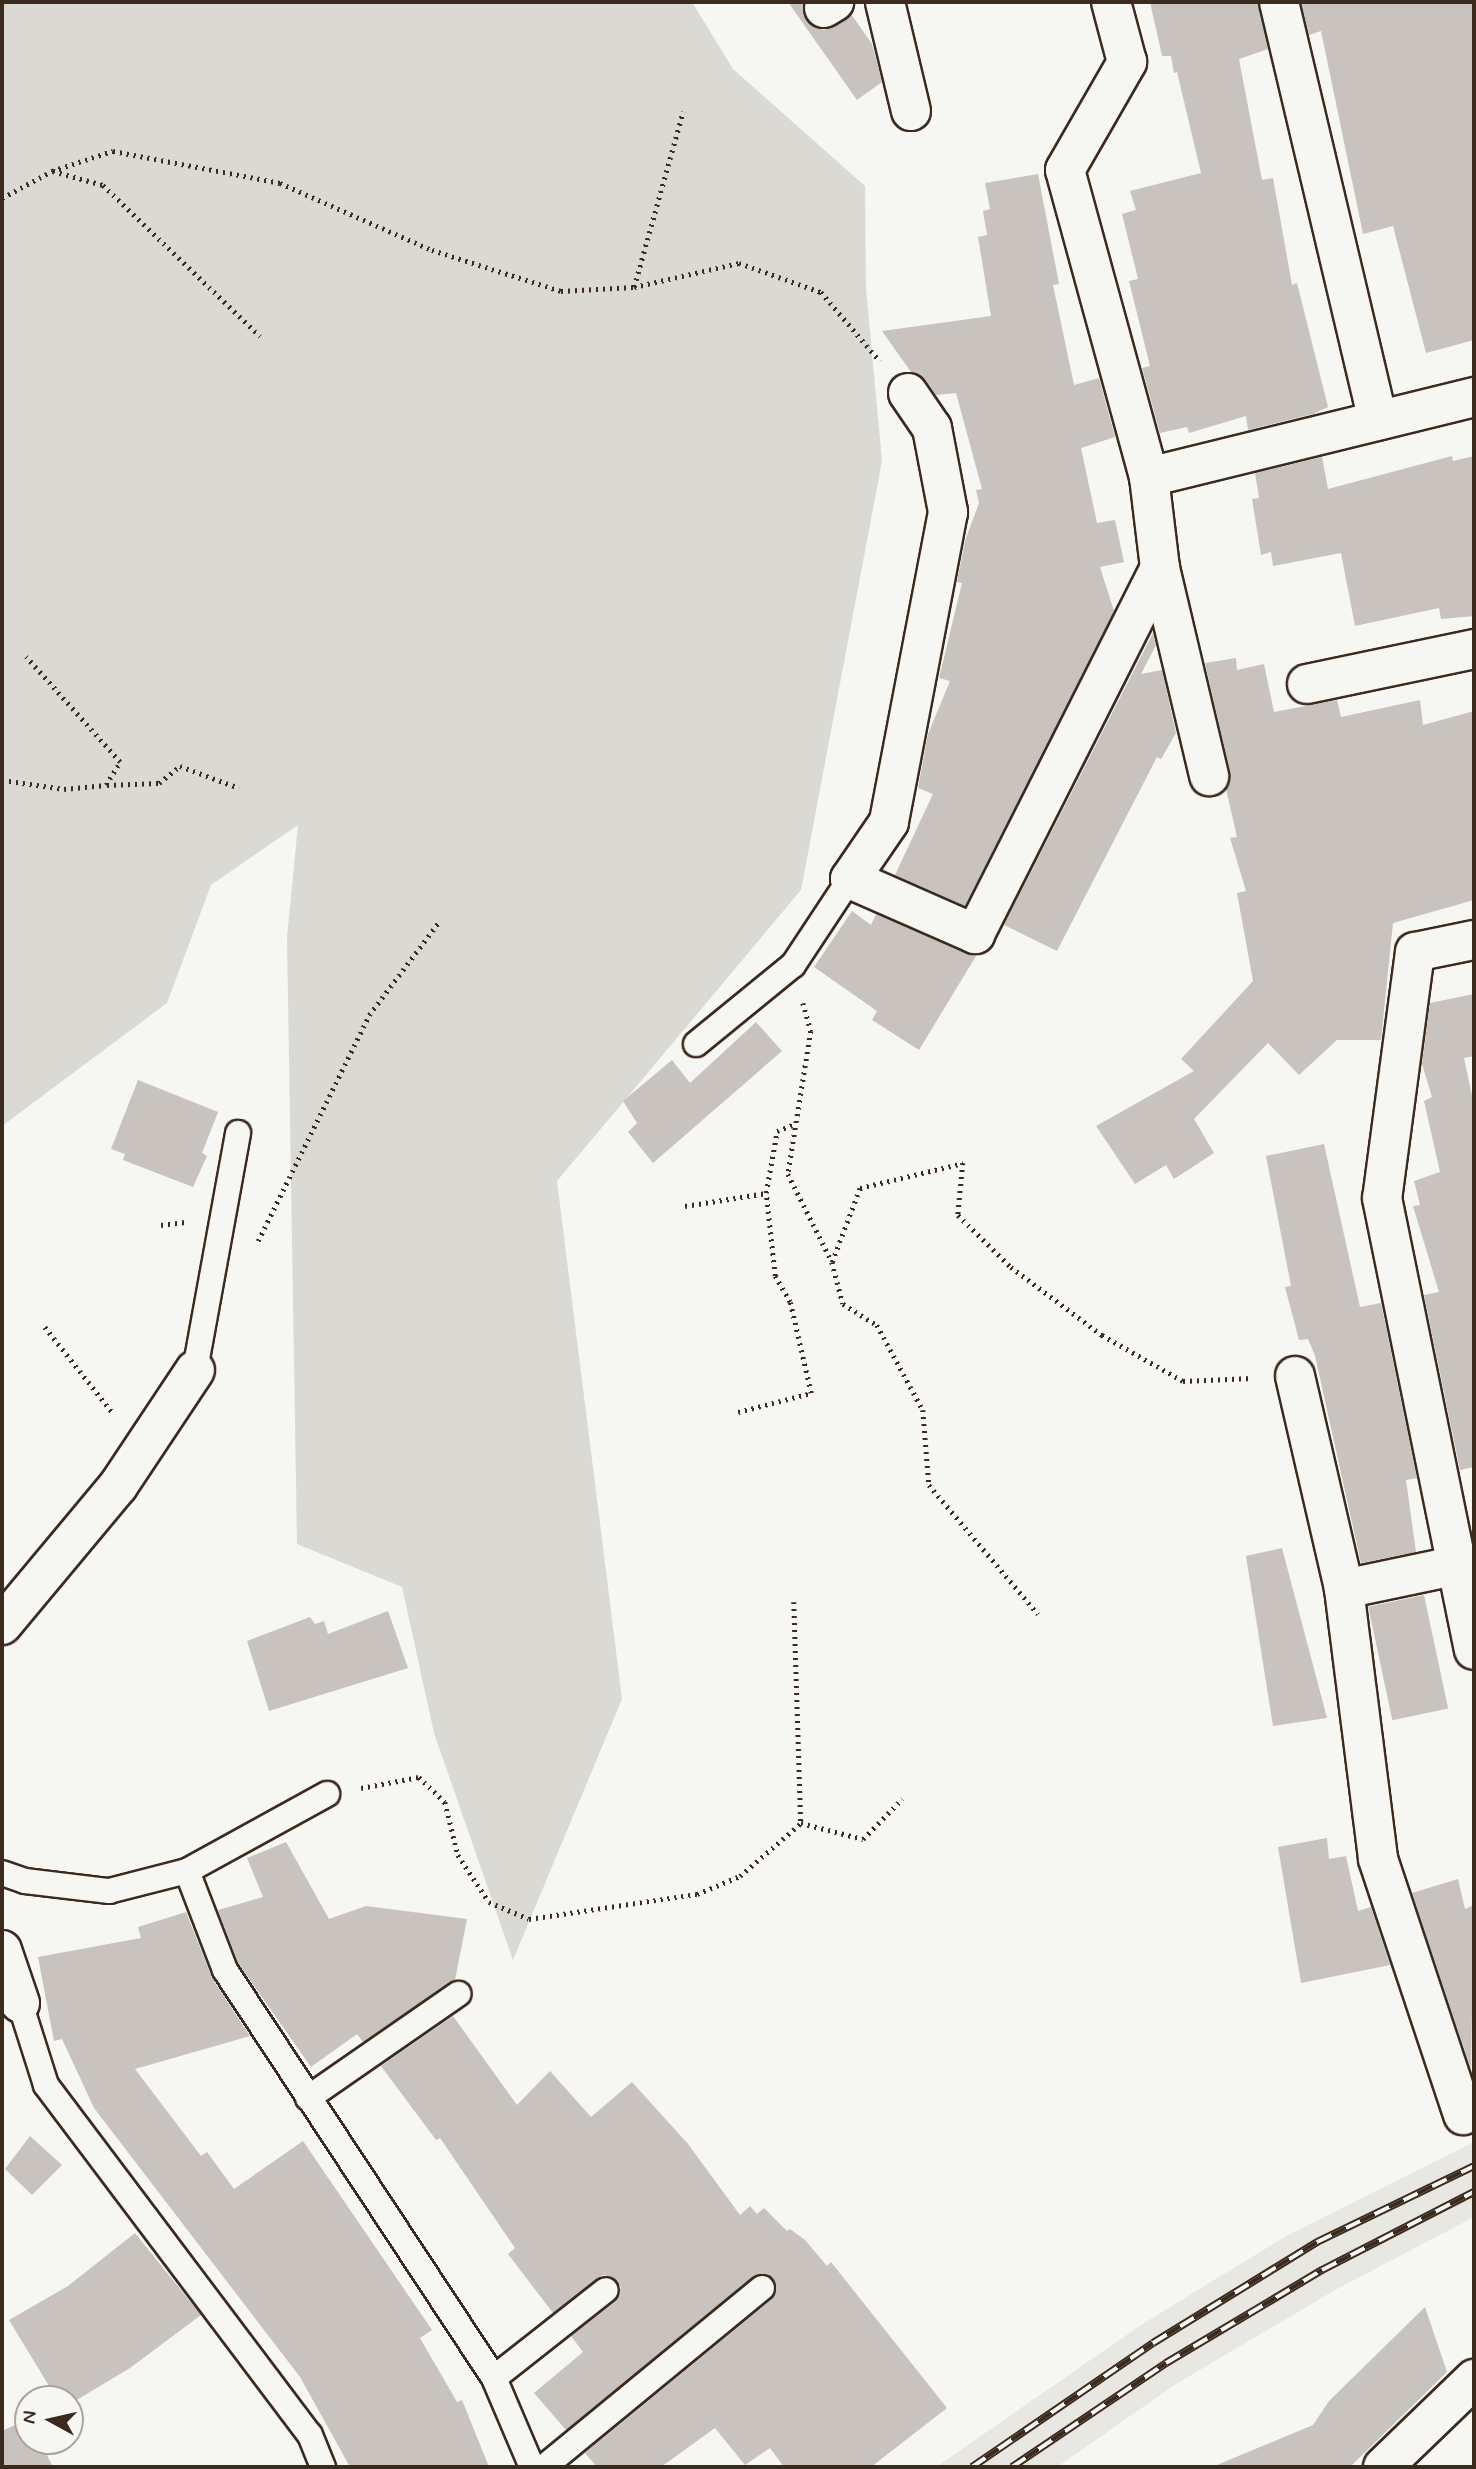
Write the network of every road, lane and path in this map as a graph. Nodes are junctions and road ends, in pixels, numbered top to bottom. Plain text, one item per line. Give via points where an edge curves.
1 (885, 2) edge
2 (1111, 2) edge
3 (1279, 2) edge
4 (911, 111) dead end
5 (683, 112) dead end
6 (52, 171) junction
7 (2, 198) edge
8 (634, 287) junction
9 (260, 336) dead end
10 (908, 393) joint
11 (1474, 397) edge
12 (1378, 420) junction
13 (1149, 477) junction
14 (1160, 568) junction
15 (1474, 649) edge
16 (26, 657) dead end
17 (1307, 684) dead end
18 (1209, 776) dead end
19 (2, 780) edge
20 (106, 785) junction
21 (239, 788) dead end
22 (850, 879) junction
23 (438, 923) dead end
24 (1474, 940) edge
25 (793, 965) junction
26 (696, 1044) dead end
27 (796, 1124) junction
28 (238, 1133) dead end
29 (766, 1193) junction
30 (685, 1206) dead end
31 (255, 1248) dead end
32 (832, 1262) junction
33 (45, 1326) dead end
34 (195, 1370) joint
35 (1295, 1376) joint
36 (738, 1412) dead end
37 (116, 1418) dead end
38 (1459, 1565) junction
39 (1344, 1589) junction
40 (794, 1602) dead end
41 (1038, 1614) dead end
42 (2, 1625) edge
43 (1474, 1650) edge
44 (327, 1794) joint
45 (902, 1799) dead end
46 (801, 1824) junction
47 (187, 1871) junction
48 (2, 1873) edge
49 (2, 1950) edge
50 (458, 1994) dead end
51 (20, 2003) joint
52 (308, 2098) junction
53 (1463, 2115) dead end
54 (762, 2288) dead end
55 (606, 2290) dead end
56 (494, 2378) junction
57 (1474, 2379) edge
58 (323, 2467) edge
59 (533, 2467) edge
60 (544, 2467) edge
61 (1383, 2467) edge

1 - 4 street
2 - 13 street via 1127,62 1065,170
3 - 12 street
5 - 8 path
6 - 7 path
6 - 8 path via 113,151 280,183 432,250 561,291
6 - 9 path via 103,186
8 - 10 path via 739,262 821,292
10 - 22 street via 932,428 948,512 889,822
11 - 12 street
12 - 13 street
13 - 14 street
14 - 18 street
14 - 22 street via 975,934
15 - 17 street
16 - 20 path via 120,762
19 - 20 path via 64,789
20 - 21 path via 159,783 180,766
22 - 25 lane
23 - 31 path via 369,1014
24 - 38 street via 1415,952 1382,1198
25 - 26 lane
25 - 27 path via 811,1031
27 - 29 path via 777,1131
27 - 32 path via 788,1174
28 - 34 lane
29 - 30 path
29 - 36 path via 775,1276 790,1302 810,1393
32 - 35 path via 860,1188 963,1163 958,1215 1011,1267 1102,1335 1183,1381
32 - 41 path via 843,1304 877,1325 923,1410 929,1485
33 - 37 path
34 - 42 street via 118,1486
35 - 39 street
38 - 39 street
38 - 43 street
39 - 53 street via 1378,1859
40 - 46 path
44 - 46 path via 419,1777 445,1802 458,1855 489,1902 529,1919 697,1894 740,1876
44 - 47 lane
45 - 46 path via 863,1839
47 - 48 lane via 109,1891 25,1881
47 - 52 lane via 225,1970
49 - 51 street
50 - 52 lane
51 - 58 lane via 46,2085 310,2435
52 - 56 lane
54 - 60 lane
55 - 56 lane
56 - 59 lane
57 - 61 street

